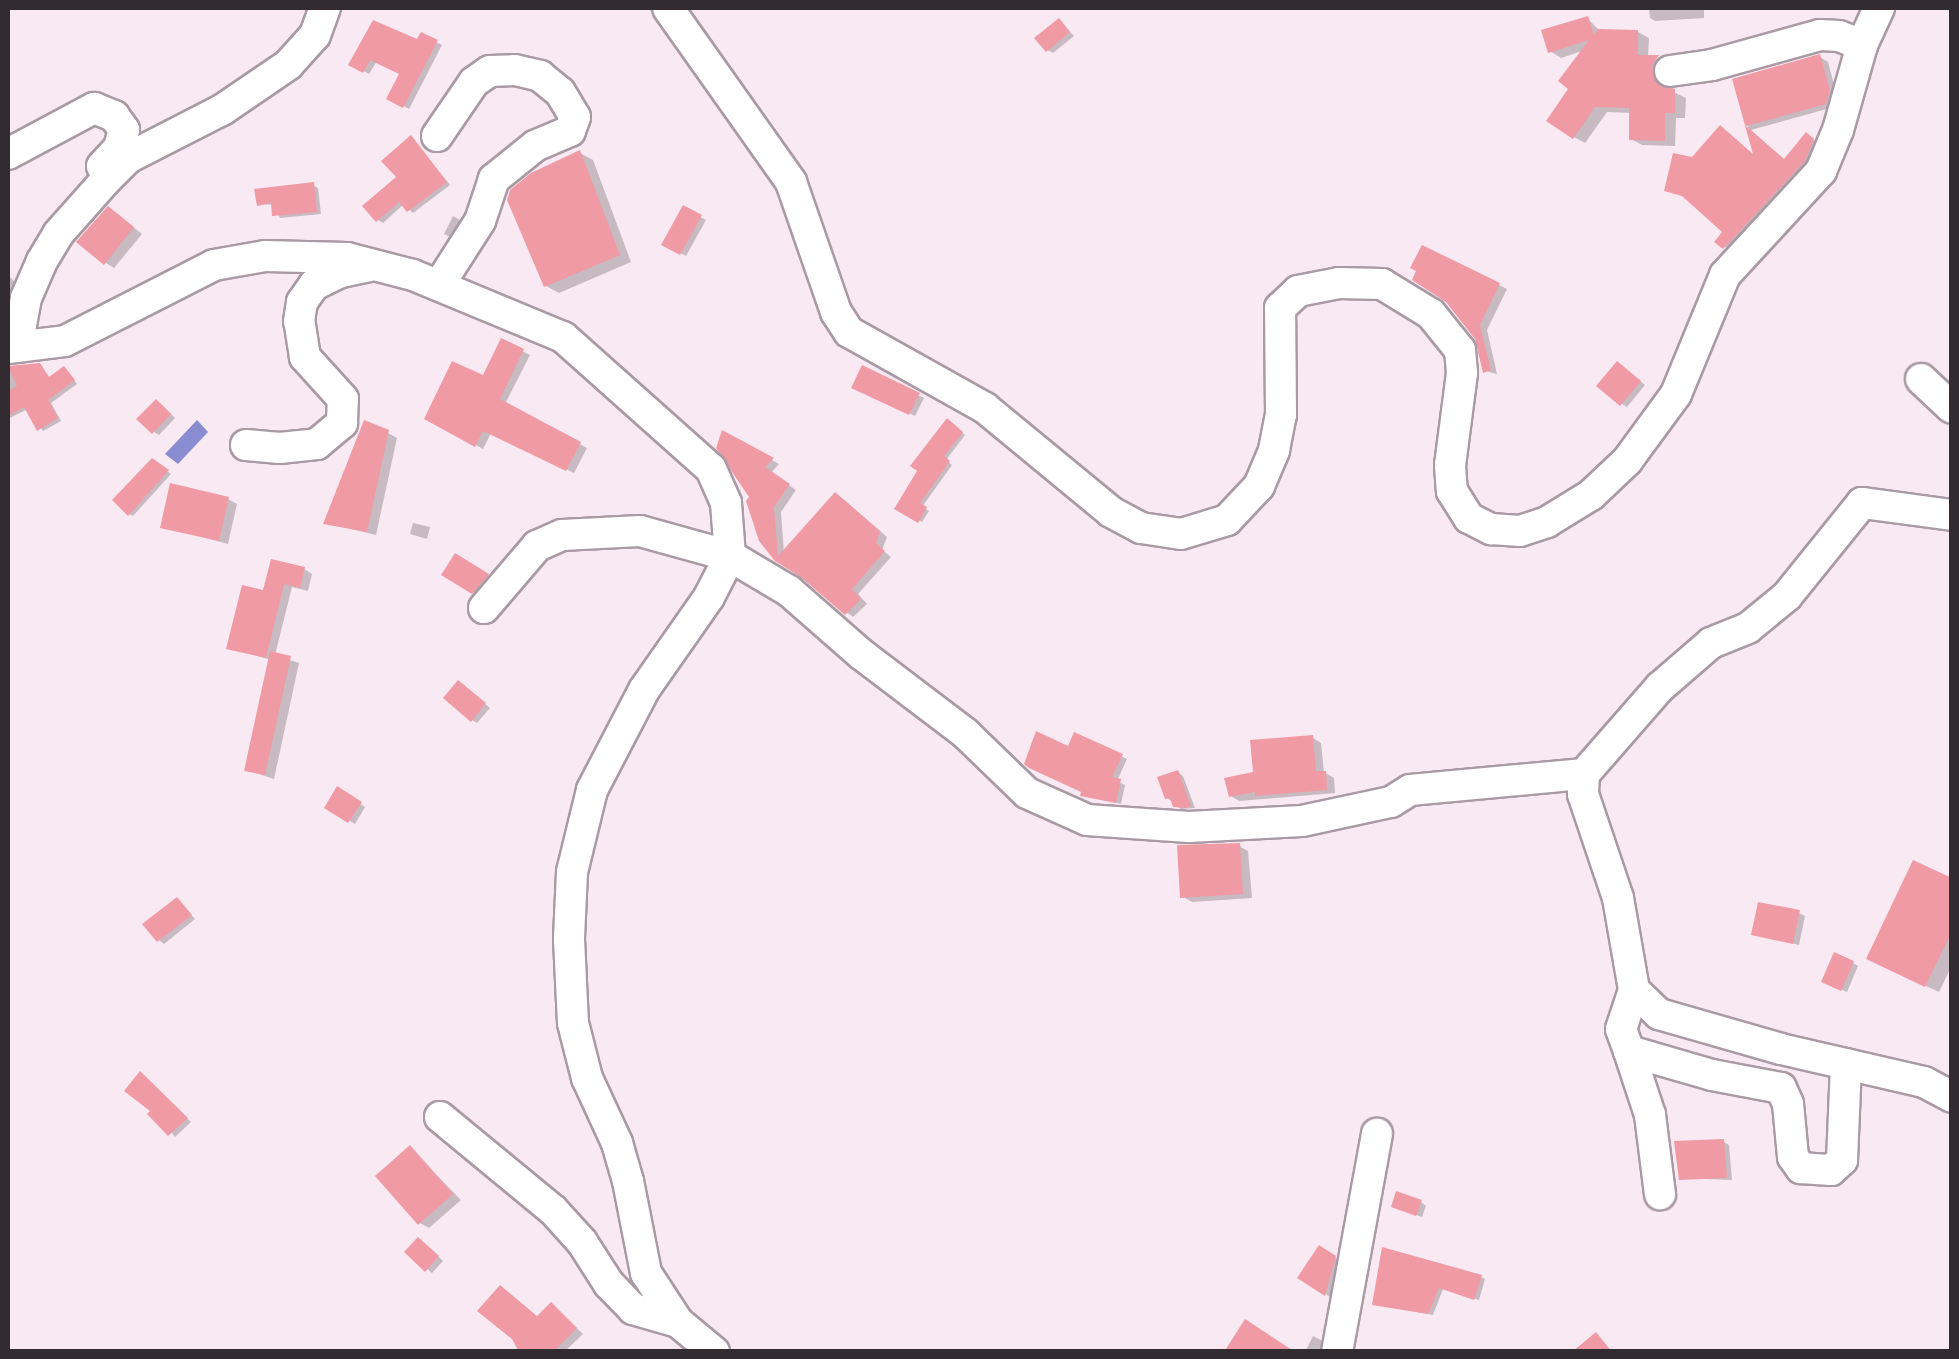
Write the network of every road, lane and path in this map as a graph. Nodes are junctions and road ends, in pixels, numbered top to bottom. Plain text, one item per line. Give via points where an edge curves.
1 (325, 8) edge
2 (668, 8) edge
3 (1879, 8) edge
4 (1862, 44) junction
5 (1670, 71) dead end
6 (437, 136) dead end
7 (8, 154) edge
8 (58, 234) junction
9 (377, 264) junction
10 (439, 284) junction
11 (12, 348) edge
12 (1920, 378) dead end
13 (1952, 408) edge
14 (246, 445) dead end
15 (1952, 515) edge
16 (730, 556) junction
17 (484, 608) dead end
18 (1584, 774) junction
19 (1634, 990) junction
20 (1630, 1051) junction
21 (1846, 1064) junction
22 (1952, 1097) edge
23 (440, 1117) dead end
24 (1377, 1134) dead end
25 (1660, 1194) dead end
26 (678, 1322) junction
27 (714, 1352) edge
28 (1337, 1352) edge

1 - 8 street via 314,35 288,65 222,110 128,158
2 - 4 street via 791,182 849,332 985,408 1111,512 1140,528 1181,534 1216,526 1259,486 1281,415 1280,308 1298,291 1339,282 1395,292 1431,314 1460,350 1450,465 1456,501 1469,518 1504,532 1532,529 1590,496 1676,394 1725,275 1820,172
3 - 4 street
4 - 5 street via 1820,35
6 - 10 street via 474,82 490,71 540,76 575,117 570,131 536,146 494,179 480,221
7 - 8 street via 94,108 121,123 119,148 70,196
8 - 11 street via 26,298
9 - 10 street
9 - 11 street via 331,256 246,258 195,272 65,341
9 - 14 street via 314,286 298,320 305,357 343,399 342,423 317,444
10 - 16 street via 564,338 711,469 726,503
12 - 13 street
15 - 18 street via 1862,502 1787,596 1748,628 1711,642 1660,687
16 - 17 street via 640,531 562,536 537,546
16 - 18 street via 788,591 965,733 1027,793 1087,820 1189,827 1302,821 1391,802 1410,790
16 - 26 street via 605,760 572,872 573,1022 587,1078 617,1143 646,1273
18 - 19 street via 1585,807 1618,898
19 - 20 street via 1621,1029
19 - 21 street via 1669,1019
20 - 21 street via 1781,1088 1795,1162 1812,1170 1832,1170 1842,1160
20 - 25 street via 1650,1115
21 - 22 street via 1924,1082
23 - 26 street via 553,1210 633,1309
24 - 28 street
26 - 27 street

